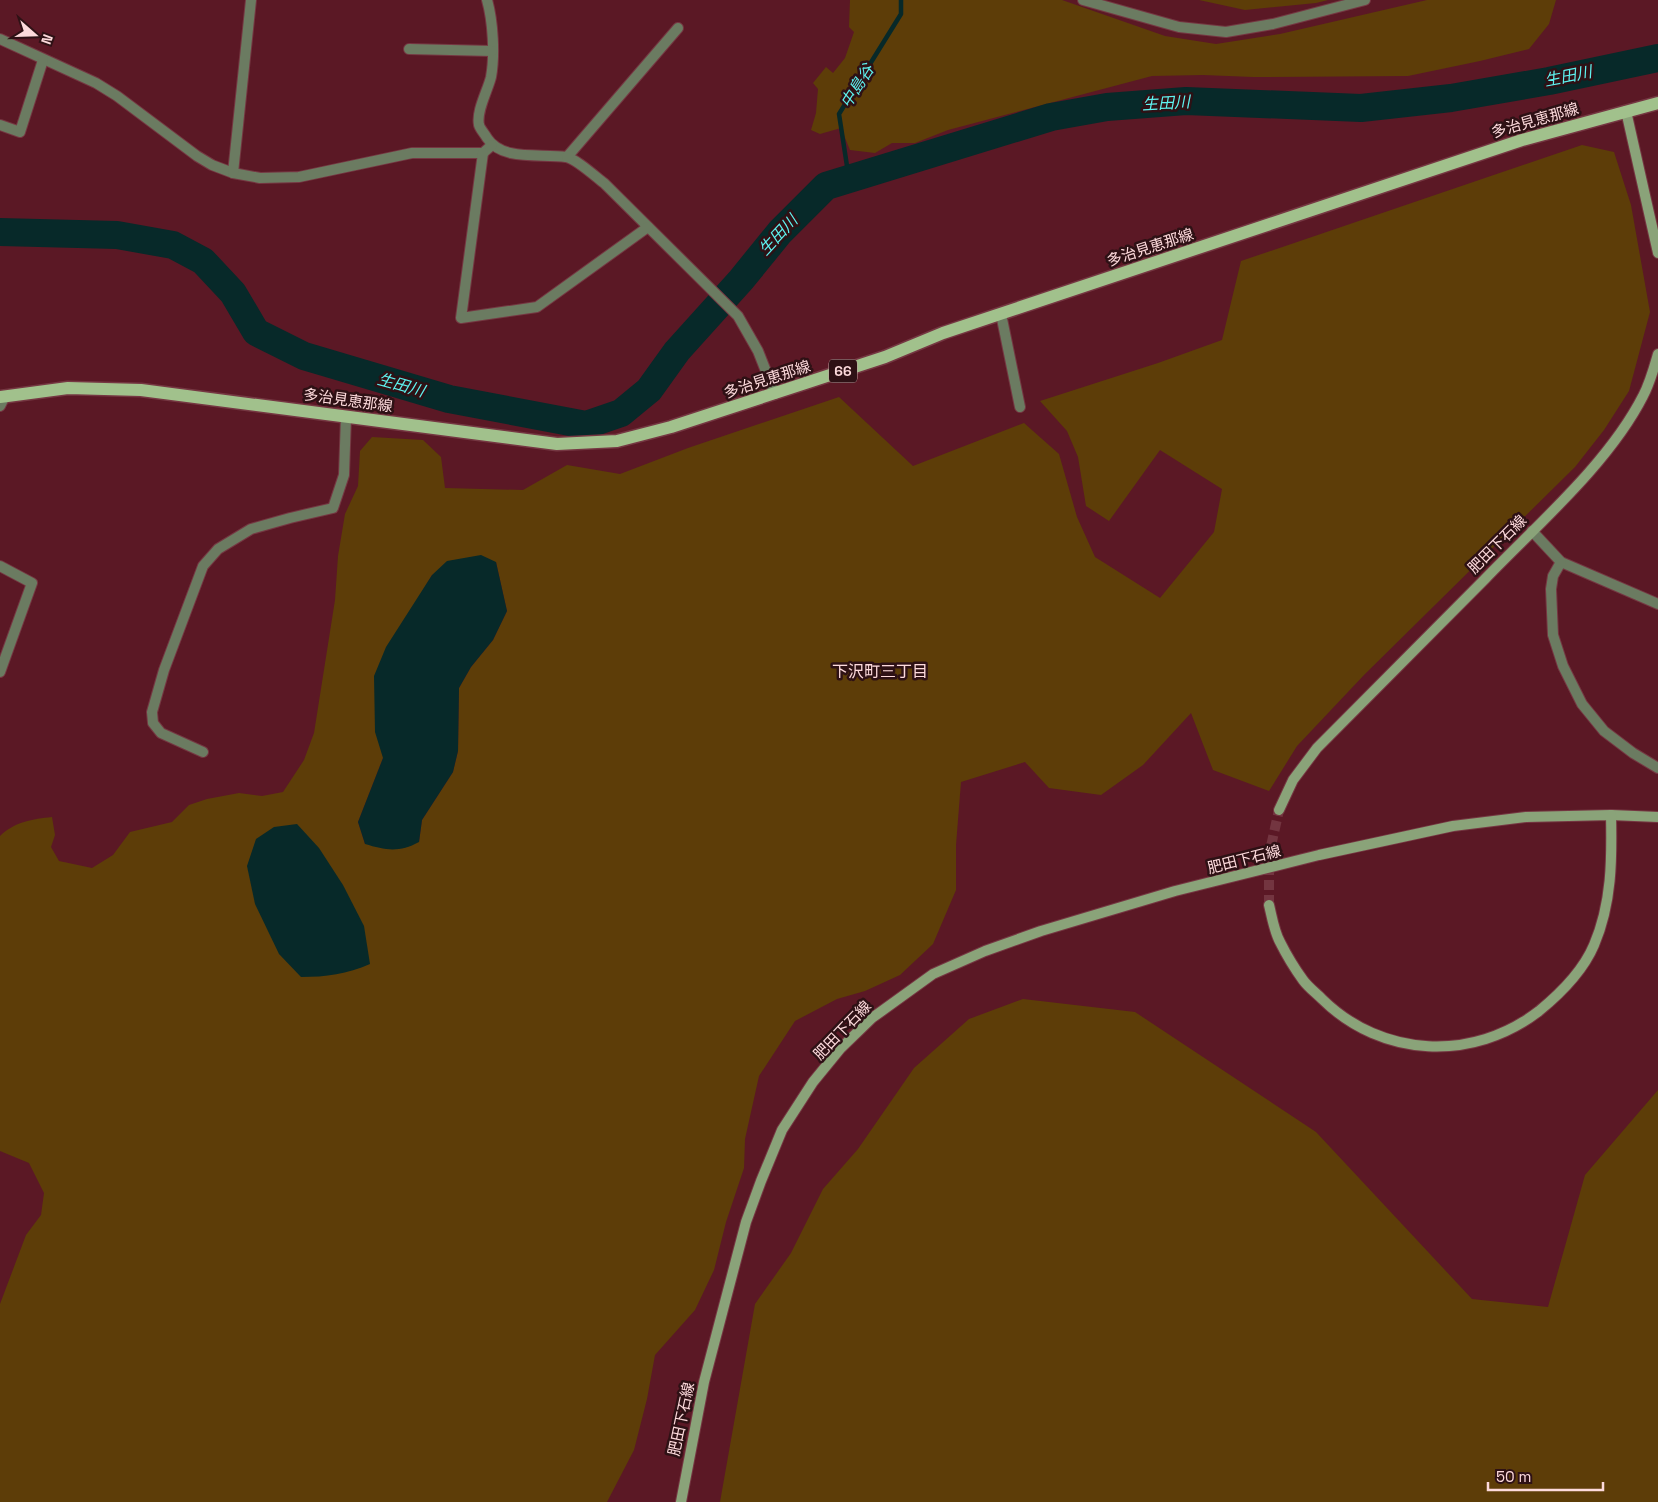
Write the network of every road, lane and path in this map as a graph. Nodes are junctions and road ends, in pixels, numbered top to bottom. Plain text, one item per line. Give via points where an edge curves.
1 (251, 0) edge
2 (487, 0) edge
3 (1083, 0) edge
4 (1365, 0) edge
5 (678, 28) dead end
6 (0, 39) edge
7 (409, 48) dead end
8 (492, 51) junction
9 (43, 60) junction
10 (1658, 103) edge
11 (1626, 111) junction
12 (0, 125) edge
13 (492, 145) junction
14 (483, 153) junction
15 (567, 157) junction
16 (233, 173) junction
17 (648, 227) junction
18 (1658, 252) edge
19 (1001, 314) junction
20 (1658, 354) edge
21 (775, 394) junction
22 (2, 400) edge
23 (1020, 407) dead end
24 (346, 416) junction
25 (1532, 531) junction
26 (1561, 562) junction
27 (0, 566) edge
28 (1658, 604) edge
29 (0, 672) edge
30 (203, 752) dead end
31 (1658, 768) edge
32 (1279, 810) tunnel mouth
33 (1611, 815) junction
34 (1658, 818) edge
35 (1269, 905) tunnel mouth
36 (681, 1502) edge

1 - 16 street
2 - 8 street
3 - 4 street via 1179,27 1226,32 1273,24
5 - 15 street
6 - 9 street
7 - 8 street
8 - 13 street via 491,76 479,126
9 - 12 street via 20,132
9 - 16 street via 118,96 197,156
10 - 11 main road, 多治見恵那線 / 66
11 - 18 main road
11 - 19 main road, 多治見恵那線 / 66 via 1522,140
13 - 14 street
13 - 15 street via 513,154
14 - 16 street via 412,153 299,178 260,178
14 - 17 street via 461,318 536,307
15 - 17 street via 604,183
17 - 21 street via 738,316 758,350
19 - 21 main road, 多治見恵那線 / 66
19 - 23 street
20 - 25 main road, 肥田下石線 via 1653,373 1629,421 1594,465
21 - 24 main road, 多治見恵那線 / 66 via 671,427 617,441 589,444 557,444
22 - 24 main road, 多治見恵那線 / 66 via 68,388 141,390
24 - 30 street via 344,475 332,508 251,529 218,549 204,566 164,670 152,712 153,723 161,733
25 - 26 street
25 - 32 main road, 肥田下石線 via 1317,748 1293,780
26 - 28 street
26 - 31 street via 1553,576 1551,590 1553,635 1563,666 1582,704 1604,731
27 - 29 street via 32,582
33 - 34 main road, 肥田下石線
33 - 35 main road via 1611,876 1606,908 1594,945 1576,974 1555,998 1524,1022 1493,1038 1435,1047 1410,1045 1360,1027 1333,1010 1304,981 1279,941
33 - 36 main road, 肥田下石線 via 1526,817 1453,826 1184,889 985,950 933,974 901,996 840,1049 813,1082 782,1130 746,1222 704,1382

